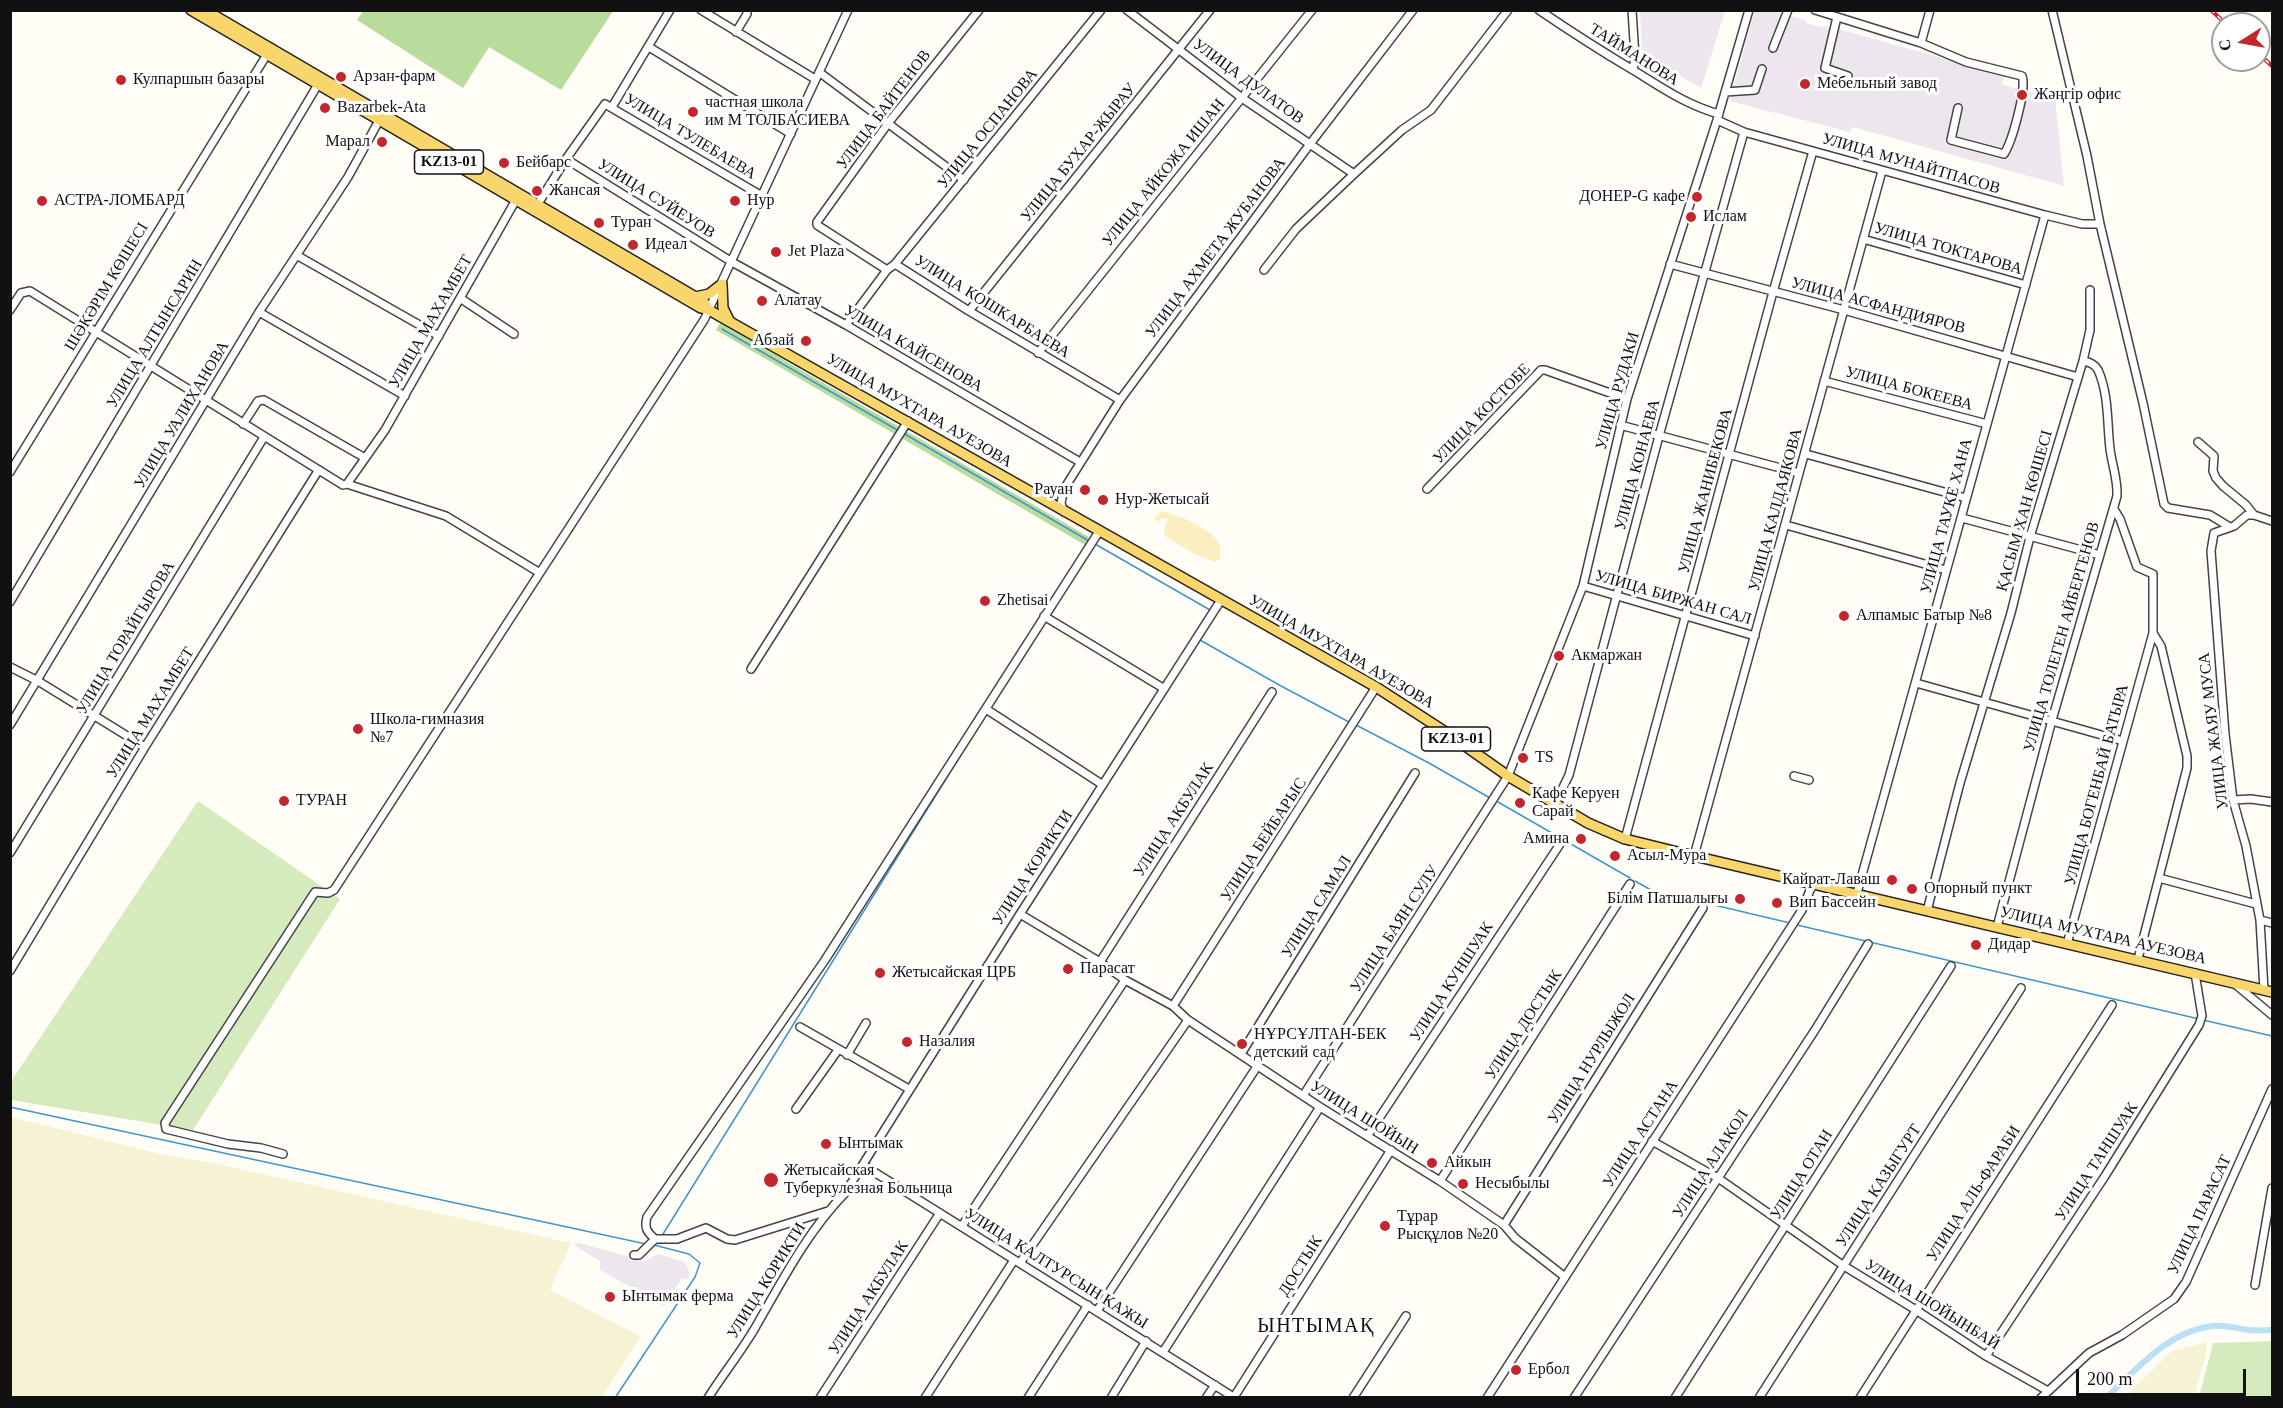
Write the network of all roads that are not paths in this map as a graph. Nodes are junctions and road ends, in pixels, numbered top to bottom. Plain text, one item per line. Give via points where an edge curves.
1 (191, 10) edge
2 (206, 10) edge
3 (670, 10) edge
4 (700, 10) edge
5 (747, 10) edge
6 (848, 10) edge
7 (979, 10) edge
8 (1101, 10) edge
9 (1127, 10) edge
10 (1210, 10) edge
11 (1311, 10) edge
12 (1413, 10) edge
13 (1508, 10) edge
14 (1539, 10) edge
15 (1632, 10) edge
16 (1749, 10) edge
17 (1788, 10) edge
18 (1815, 10) edge
19 (1930, 10) edge
20 (2052, 10) edge
21 (1836, 17) junction
22 (736, 32) junction
23 (1921, 44) junction
24 (649, 47) junction
25 (1773, 48) dead end
26 (1180, 50) junction
27 (266, 56) junction
28 (1762, 69) dead end
29 (1633, 70) junction
30 (817, 76) junction
31 (1848, 76) dead end
32 (320, 82) junction
33 (1725, 92) junction
34 (1242, 98) junction
35 (612, 107) junction
36 (1958, 108) dead end
37 (381, 117) junction
38 (1718, 117) junction
39 (889, 122) junction
40 (1744, 132) junction
41 (791, 134) junction
42 (1310, 144) junction
43 (1813, 151) junction
44 (566, 159) junction
45 (1882, 171) junction
46 (1354, 174) junction
47 (964, 180) junction
48 (762, 196) junction
49 (517, 197) junction
50 (536, 208) junction
51 (2045, 215) junction
52 (2100, 224) junction
53 (821, 228) joint
54 (1863, 239) junction
55 (298, 256) junction
56 (732, 262) junction
57 (895, 264) junction
58 (1670, 264) junction
59 (887, 270) junction
60 (1264, 270) dead end
61 (1705, 273) junction
62 (722, 284) junction
63 (2026, 285) junction
64 (2090, 290) dead end
65 (1773, 292) junction
66 (695, 297) junction
67 (460, 298) junction
68 (10, 310) edge
69 (709, 310) junction
70 (1844, 310) junction
71 (260, 312) junction
72 (969, 312) junction
73 (731, 322) junction
74 (846, 325) junction
75 (95, 333) junction
76 (513, 334) dead end
77 (439, 336) junction
78 (1038, 352) junction
79 (2006, 356) junction
80 (2083, 361) junction
81 (151, 367) junction
82 (2078, 377) junction
83 (1824, 381) junction
84 (405, 396) junction
85 (1627, 399) junction
86 (1120, 400) junction
87 (205, 402) junction
88 (908, 421) junction
89 (1987, 423) junction
90 (243, 424) junction
91 (1620, 425) junction
92 (1659, 436) junction
93 (264, 437) junction
94 (2198, 442) dead end
95 (1806, 454) junction
96 (1729, 455) junction
97 (365, 458) junction
98 (1080, 462) junction
99 (318, 471) junction
100 (10, 472) edge
101 (1799, 473) junction
102 (347, 484) junction
103 (1428, 489) dead end
104 (1966, 498) junction
105 (2114, 508) junction
106 (1064, 512) junction
107 (2254, 515) junction
108 (1962, 518) junction
109 (2272, 521) edge
110 (1786, 525) junction
111 (2228, 526) junction
112 (1100, 530) junction
113 (2030, 537) junction
114 (2100, 555) junction
115 (1946, 570) junction
116 (540, 573) junction
117 (1583, 586) junction
118 (1615, 597) junction
119 (1221, 600) junction
120 (10, 602) edge
121 (1686, 616) junction
122 (1046, 617) junction
123 (2153, 633) junction
124 (1755, 636) junction
125 (10, 667) edge
126 (751, 669) dead end
127 (38, 681) junction
128 (1916, 683) junction
129 (1376, 687) junction
130 (1163, 688) junction
131 (1272, 692) dead end
132 (1984, 702) junction
133 (986, 710) junction
134 (95, 715) junction
135 (2052, 720) junction
136 (10, 725) edge
137 (2123, 741) junction
138 (145, 747) junction
139 (1414, 773) dead end
140 (1508, 776) junction
141 (1794, 776) dead end
142 (1809, 780) dead end
143 (1103, 785) junction
144 (2233, 800) junction
145 (2272, 802) edge
146 (1555, 804) junction
147 (1625, 839) junction
148 (1560, 844) dead end
149 (10, 853) edge
150 (1694, 856) junction
151 (2159, 878) junction
152 (1814, 883) junction
153 (1630, 884) dead end
154 (1857, 893) junction
155 (2256, 904) junction
156 (1703, 908) dead end
157 (1927, 911) junction
158 (1020, 914) junction
159 (2260, 920) junction
160 (2272, 923) edge
161 (1997, 927) junction
162 (1868, 944) dead end
163 (2067, 944) junction
164 (2138, 959) junction
165 (1100, 962) junction
166 (1951, 966) dead end
167 (10, 971) edge
168 (2195, 973) junction
169 (1125, 980) junction
170 (2233, 982) junction
171 (2021, 988) dead end
172 (2268, 991) edge
173 (2112, 1005) dead end
174 (1173, 1006) junction
175 (2272, 1015) edge
176 (1188, 1020) junction
177 (866, 1023) dead end
178 (800, 1027) dead end
179 (838, 1050) junction
180 (1241, 1054) junction
181 (848, 1055) junction
182 (1258, 1065) junction
183 (909, 1089) junction
184 (2272, 1092) edge
185 (1303, 1095) junction
186 (1320, 1107) junction
187 (796, 1109) dead end
188 (1368, 1135) junction
189 (1652, 1141) junction
190 (1390, 1150) junction
191 (283, 1154) dead end
192 (862, 1165) junction
193 (1718, 1178) junction
194 (1440, 1181) junction
195 (2272, 1191) edge
196 (828, 1211) junction
197 (940, 1213) junction
198 (1504, 1225) junction
199 (962, 1226) junction
200 (1786, 1226) junction
201 (652, 1242) junction
202 (634, 1255) dead end
203 (1017, 1261) junction
204 (1844, 1266) junction
205 (1565, 1277) junction
206 (2255, 1285) dead end
207 (1088, 1305) junction
208 (1916, 1310) junction
209 (1097, 1311) junction
210 (1406, 1316) dead end
211 (1146, 1341) junction
212 (1163, 1352) junction
213 (1986, 1356) junction
214 (1215, 1385) junction
215 (2048, 1391) junction
216 (711, 1396) edge
217 (1491, 1396) edge
218 (1234, 1397) edge
219 (820, 1398) edge
220 (925, 1398) edge
221 (1028, 1398) edge
222 (1111, 1398) edge
223 (1206, 1398) edge
224 (1353, 1398) edge
225 (1574, 1398) edge
226 (1675, 1398) edge
227 (1759, 1398) edge
228 (1860, 1398) edge
229 (2041, 1398) edge

1 - 27 main road, УЛИЦА МУХТАРА АУЕЗОВА / KZ13-01
2 - 32 main road, УЛИЦА МУХТАРА АУЕЗОВА / KZ13-01
3 - 24 street
4 - 22 street
5 - 22 street
6 - 30 street
7 - 39 street, УЛИЦА БАЙТЕНОВ
8 - 47 street, УЛИЦА ОСПАНОВА
9 - 26 street, УЛИЦА ДУЛАТОВ
10 - 26 street, УЛИЦА БУХАР-ЖЫРАУ
11 - 34 street, УЛИЦА АЙКОЖА ИШАН
12 - 42 street, УЛИЦА АХМЕТА ЖУБАНОВА
13 - 46 street via 1431,110 1402,130
14 - 29 street, ТАЙМАНОВА
15 - 29 street
16 - 33 street, УЛИЦА РУДАКИ
17 - 25 street
18 - 21 street
19 - 23 street
20 - 52 street
21 - 23 street
21 - 31 street via 1824,64 1827,69
22 - 30 street
23 - 36 street via 1966,62 2022,76 2024,80 2004,154 1951,140
24 - 35 street
24 - 41 street
26 - 34 street, УЛИЦА ДУЛАТОВ
26 - 72 street, УЛИЦА БУХАР-ЖЫРАУ
27 - 32 main road, УЛИЦА МУХТАРА АУЕЗОВА / KZ13-01
27 - 75 street, ШӘКӘРІМ КӨШЕСІ
28 - 33 street via 1755,90
29 - 38 street, ТАЙМАНОВА via 1681,101
30 - 39 street
30 - 41 street
32 - 37 main road, УЛИЦА МУХТАРА АУЕЗОВА / KZ13-01
32 - 81 street, УЛИЦА АЛТЫНСАРИН
33 - 38 street, УЛИЦА РУДАКИ
34 - 42 street, УЛИЦА ДУЛАТОВ
34 - 78 street, УЛИЦА АЙКОЖА ИШАН
35 - 44 street, УЛИЦА ТУЛЕБАЕВА via 603,105
35 - 48 street, УЛИЦА ТУЛЕБАЕВА
37 - 49 main road, УЛИЦА МУХТАРА АУЕЗОВА / KZ13-01
37 - 55 street, УЛИЦА УАЛИХАНОВА
38 - 40 street, УЛИЦА МУНАЙТПАСОВ
38 - 58 street, УЛИЦА РУДАКИ
39 - 47 street
39 - 53 street, УЛИЦА БАЙТЕНОВ via 817,222
40 - 43 street, УЛИЦА МУНАЙТПАСОВ
40 - 61 street, УЛИЦА КОНАЕВА
41 - 48 street
42 - 46 street, УЛИЦА ДУЛАТОВ
42 - 86 street, УЛИЦА АХМЕТА ЖУБАНОВА
43 - 45 street, УЛИЦА МУНАЙТПАСОВ
43 - 65 street, УЛИЦА ЖАНИБЕКОВА
44 - 50 street
44 - 56 street, УЛИЦА СУЙЕУОВ
45 - 51 street, УЛИЦА МУНАЙТПАСОВ
45 - 54 street, УЛИЦА КАЛДАЯКОВА
46 - 60 street via 1296,229
47 - 57 street, УЛИЦА ОСПАНОВА
48 - 56 street
49 - 50 main road, УЛИЦА МУХТАРА АУЕЗОВА / KZ13-01
49 - 67 street, УЛИЦА МАХАМБЕТ
50 - 66 main road, УЛИЦА МУХТАРА АУЕЗОВА / KZ13-01
50 - 69 main road, УЛИЦА МУХТАРА АУЕЗОВА / KZ13-01
51 - 52 street, УЛИЦА МУНАЙТПАСОВ
51 - 63 street, УЛИЦА ТАУКЕ ХАНА
52 - 111 street via 2164,504 2210,515
53 - 59 street, УЛИЦА КОШКАРБАЕВА
54 - 63 street, УЛИЦА ТОКТАРОВА
54 - 70 street, УЛИЦА КАЛДАЯКОВА
55 - 71 street, УЛИЦА УАЛИХАНОВА
55 - 77 street
56 - 62 street
56 - 74 street, УЛИЦА КАЙСЕНОВА
57 - 59 street, УЛИЦА КОШКАРБАЕВА
57 - 72 street, УЛИЦА КОШКАРБАЕВА
58 - 61 street, УЛИЦА АСФАНДИЯРОВ
58 - 85 street, УЛИЦА РУДАКИ
59 - 74 street
61 - 65 street, УЛИЦА АСФАНДИЯРОВ
61 - 92 street, УЛИЦА КОНАЕВА
62 - 66 main road via 709,294
62 - 69 street
62 - 73 main road via 723,308
63 - 79 street, УЛИЦА ТАУКЕ ХАНА
64 - 80 street, ҚАСЫМ ХАН КӨШЕСІ via 2090,330
65 - 70 street, УЛИЦА АСФАНДИЯРОВ
65 - 96 street, УЛИЦА ЖАНИБЕКОВА
66 - 69 main road, УЛИЦА МУХТАРА АУЕЗОВА / KZ13-01
67 - 76 street
67 - 77 street, УЛИЦА МАХАМБЕТ
68 - 75 street via 21,293 30,291
69 - 73 main road, УЛИЦА МУХТАРА АУЕЗОВА / KZ13-01
69 - 116 street
70 - 79 street, УЛИЦА АСФАНДИЯРОВ
70 - 83 street, УЛИЦА КАЛДАЯКОВА
71 - 84 street
71 - 87 street, УЛИЦА УАЛИХАНОВА
72 - 78 street, УЛИЦА КОШКАРБАЕВА
73 - 88 main road, УЛИЦА МУХТАРА АУЕЗОВА / KZ13-01
74 - 98 street, УЛИЦА КАЙСЕНОВА
75 - 81 street
75 - 100 street, ШӘКӘРІМ КӨШЕСІ
77 - 84 street, УЛИЦА МАХАМБЕТ
78 - 86 street, УЛИЦА КОШКАРБАЕВА
79 - 82 street, УЛИЦА АСФАНДИЯРОВ
79 - 89 street, УЛИЦА ТАУКЕ ХАНА
80 - 82 street, ҚАСЫМ ХАН КӨШЕСІ
80 - 105 street, УЛИЦА ТОЛЕГЕН АЙБЕРГЕНОВ via 2098,370 2103,391 2118,487
81 - 87 street
81 - 120 street, УЛИЦА АЛТЫНСАРИН
82 - 113 street, ҚАСЫМ ХАН КӨШЕСІ
83 - 89 street, УЛИЦА БОКЕЕВА
83 - 95 street, УЛИЦА КАЛДАЯКОВА
84 - 97 street, УЛИЦА МАХАМБЕТ
85 - 91 street, УЛИЦА РУДАКИ
85 - 103 street, УЛИЦА КОСТОБЕ via 1541,370
86 - 98 street, УЛИЦА АХМЕТА ЖУБАНОВА
87 - 90 street
87 - 127 street, УЛИЦА УАЛИХАНОВА
88 - 106 main road, УЛИЦА МУХТАРА АУЕЗОВА / KZ13-01
88 - 126 street
89 - 104 street, УЛИЦА ТАУКЕ ХАНА
90 - 93 street
90 - 97 street via 258,401 264,400
91 - 92 street
91 - 117 street, УЛИЦА РУДАКИ
92 - 96 street
92 - 118 street, УЛИЦА КОНАЕВА
93 - 99 street
93 - 134 street, УЛИЦА ТОРАЙГЫРОВА
94 - 107 street via 2214,456 2213,471 2223,486
95 - 101 street, УЛИЦА КАЛДАЯКОВА
95 - 104 street
96 - 101 street
96 - 121 street, УЛИЦА ЖАНИБЕКОВА
97 - 102 street, УЛИЦА МАХАМБЕТ
98 - 106 street, УЛИЦА АХМЕТА ЖУБАНОВА via 1064,489 1060,503
99 - 102 street
99 - 138 street, УЛИЦА МАХАМБЕТ
101 - 110 street, УЛИЦА КАЛДАЯКОВА
102 - 116 street via 446,516
104 - 108 street, УЛИЦА ТАУКЕ ХАНА
105 - 114 street, УЛИЦА ТОЛЕГЕН АЙБЕРГЕНОВ
105 - 123 street via 2137,567 2152,574
106 - 112 main road, УЛИЦА МУХТАРА АУЕЗОВА / KZ13-01
107 - 109 street
107 - 111 street, УЛИЦА ЖАЯУ МУСА
108 - 113 street
108 - 115 street, УЛИЦА ТАУКЕ ХАНА
110 - 115 street
110 - 124 street, УЛИЦА КАЛДАЯКОВА
111 - 144 street, УЛИЦА ЖАЯУ МУСА via 2214,533 2211,551
112 - 119 main road, УЛИЦА МУХТАРА АУЕЗОВА / KZ13-01
112 - 122 street
113 - 114 street
113 - 132 street, ҚАСЫМ ХАН КӨШЕСІ
114 - 135 street, УЛИЦА ТОЛЕГЕН АЙБЕРГЕНОВ
115 - 128 street, УЛИЦА ТАУКЕ ХАНА
116 - 191 street via 334,890 315,892 165,1123 166,1129
117 - 118 street, УЛИЦА БИРЖАН САЛ
117 - 140 street, УЛИЦА РУДАКИ
118 - 121 street, УЛИЦА БИРЖАН САЛ
118 - 146 street, УЛИЦА КОНАЕВА via 1569,775
119 - 129 main road, УЛИЦА МУХТАРА АУЕЗОВА / KZ13-01
119 - 130 street, УЛИЦА КОРИКТИ
121 - 124 street, УЛИЦА БИРЖАН САЛ
121 - 147 street, УЛИЦА ЖАНИБЕКОВА
122 - 130 street
122 - 133 street
123 - 137 street, УЛИЦА БОГЕНБАЙ БАТЫРА
123 - 151 street via 2161,646 2187,756
124 - 150 street, УЛИЦА КАЛДАЯКОВА
125 - 127 street
127 - 134 street
127 - 136 street, УЛИЦА УАЛИХАНОВА
128 - 132 street
128 - 154 street, УЛИЦА ТАУКЕ ХАНА
129 - 140 main road, УЛИЦА МУХТАРА АУЕЗОВА / KZ13-01
129 - 174 street, УЛИЦА БЕЙБАРЫС
130 - 143 street, УЛИЦА КОРИКТИ
131 - 165 street, УЛИЦА АКБУЛАК
132 - 135 street
132 - 157 street, ҚАСЫМ ХАН КӨШЕСІ
133 - 143 street
133 - 201 street via 825,960 647,1217 645,1225
134 - 138 street
134 - 149 street, УЛИЦА ТОРАЙГЫРОВА
135 - 137 street
135 - 161 street, УЛИЦА ТОЛЕГЕН АЙБЕРГЕНОВ
137 - 163 street, УЛИЦА БОГЕНБАЙ БАТЫРА
138 - 167 street, УЛИЦА МАХАМБЕТ
139 - 180 street, УЛИЦА САМАЛ
140 - 146 main road, УЛИЦА МУХТАРА АУЕЗОВА / KZ13-01
140 - 185 street, УЛИЦА БАЯН СУЛУ
141 - 142 street
143 - 158 street, УЛИЦА КОРИКТИ
144 - 145 street
144 - 155 street, УЛИЦА ЖАЯУ МУСА
146 - 147 main road, УЛИЦА МУХТАРА АУЕЗОВА / KZ13-01
147 - 150 main road, УЛИЦА МУХТАРА АУЕЗОВА / KZ13-01
148 - 188 street, УЛИЦА КУНШУАК
150 - 152 main road, УЛИЦА МУХТАРА АУЕЗОВА / KZ13-01
151 - 155 street
151 - 164 street
152 - 154 main road, УЛИЦА МУХТАРА АУЕЗОВА / KZ13-01
152 - 189 street, УЛИЦА АСТАНА via 1793,924
153 - 194 street, УЛИЦА ДОСТЫК
154 - 157 main road, УЛИЦА МУХТАРА АУЕЗОВА / KZ13-01
155 - 159 street, УЛИЦА ЖАЯУ МУСА
156 - 198 street, УЛИЦА НУРЛЫЖОЛ
157 - 161 main road, УЛИЦА МУХТАРА АУЕЗОВА / KZ13-01
158 - 165 street, УЛИЦА ШОЙЫН
158 - 183 street, УЛИЦА КОРИКТИ
159 - 160 street
159 - 172 street, УЛИЦА ЖАЯУ МУСА
161 - 163 main road, УЛИЦА МУХТАРА АУЕЗОВА / KZ13-01
162 - 193 street, УЛИЦА АЛАКОЛ
163 - 164 main road, УЛИЦА МУХТАРА АУЕЗОВА / KZ13-01
164 - 168 main road, УЛИЦА МУХТАРА АУЕЗОВА / KZ13-01
165 - 169 street, УЛИЦА ШОЙЫН
166 - 200 street, УЛИЦА ОТАН
168 - 170 main road, УЛИЦА МУХТАРА АУЕЗОВА / KZ13-01
168 - 213 street, УЛИЦА ТАНШУАК via 2201,1019 2105,1176
169 - 174 street, УЛИЦА ШОЙЫН
169 - 199 street
170 - 172 main road, УЛИЦА МУХТАРА АУЕЗОВА / KZ13-01
170 - 175 street
171 - 204 street, УЛИЦА КАЗЫГУРТ
173 - 208 street, УЛИЦА АЛЬ-ФАРАБИ
174 - 176 street, УЛИЦА ШОЙЫН
176 - 180 street, УЛИЦА ШОЙЫН
176 - 203 street
177 - 181 street
178 - 179 street
179 - 181 street
179 - 187 street
180 - 182 street, УЛИЦА ШОЙЫН
181 - 183 street
182 - 185 street, УЛИЦА ШОЙЫН
182 - 209 street
183 - 192 street, УЛИЦА КОРИКТИ
184 - 215 street, УЛИЦА ПАРАСАТ via 2186,1282 2174,1299 2089,1353
185 - 186 street, УЛИЦА ШОЙЫН
186 - 188 street, УЛИЦА ШОЙЫН
186 - 212 street
188 - 190 street, УЛИЦА ШОЙЫН
189 - 193 street, УЛИЦА ШОЙЫНБАЙ
189 - 205 street, УЛИЦА АСТАНА
190 - 194 street, УЛИЦА ШОЙЫН
190 - 218 street, ДОСТЫК
192 - 196 street, УЛИЦА КОРИКТИ via 846,1193
192 - 197 street, УЛИЦА КАЛТУРСЫН КАЖЫ
193 - 200 street, УЛИЦА ШОЙЫНБАЙ
193 - 225 street, УЛИЦА АЛАКОЛ
194 - 198 street, УЛИЦА ШОЙЫН
195 - 206 street
196 - 201 street via 735,1240 706,1228 677,1239
196 - 216 street, УЛИЦА КОРИКТИ
197 - 199 street, УЛИЦА КАЛТУРСЫН КАЖЫ
197 - 219 street, УЛИЦА АКБУЛАК
198 - 205 street, УЛИЦА ШОЙЫН
199 - 203 street, УЛИЦА КАЛТУРСЫН КАЖЫ
200 - 204 street, УЛИЦА ШОЙЫНБАЙ
200 - 226 street, УЛИЦА ОТАН
201 - 202 street
203 - 207 street, УЛИЦА КАЛТУРСЫН КАЖЫ
203 - 220 street
204 - 208 street, УЛИЦА ШОЙЫНБАЙ
204 - 227 street, УЛИЦА КАЗЫГУРТ
205 - 217 street, УЛИЦА АСТАНА
207 - 209 street, УЛИЦА КАЛТУРСЫН КАЖЫ
207 - 221 street
208 - 213 street, УЛИЦА ШОЙЫНБАЙ
208 - 228 street, УЛИЦА АЛЬ-ФАРАБИ
209 - 211 street, УЛИЦА КАЛТУРСЫН КАЖЫ
210 - 224 street
211 - 212 street, УЛИЦА КАЛТУРСЫН КАЖЫ
211 - 222 street
212 - 214 street, УЛИЦА КАЛТУРСЫН КАЖЫ
213 - 215 street, УЛИЦА ШОЙЫНБАЙ
214 - 218 street, УЛИЦА КАЛТУРСЫН КАЖЫ
214 - 223 street
215 - 229 street, УЛИЦА ПАРАСАТ

